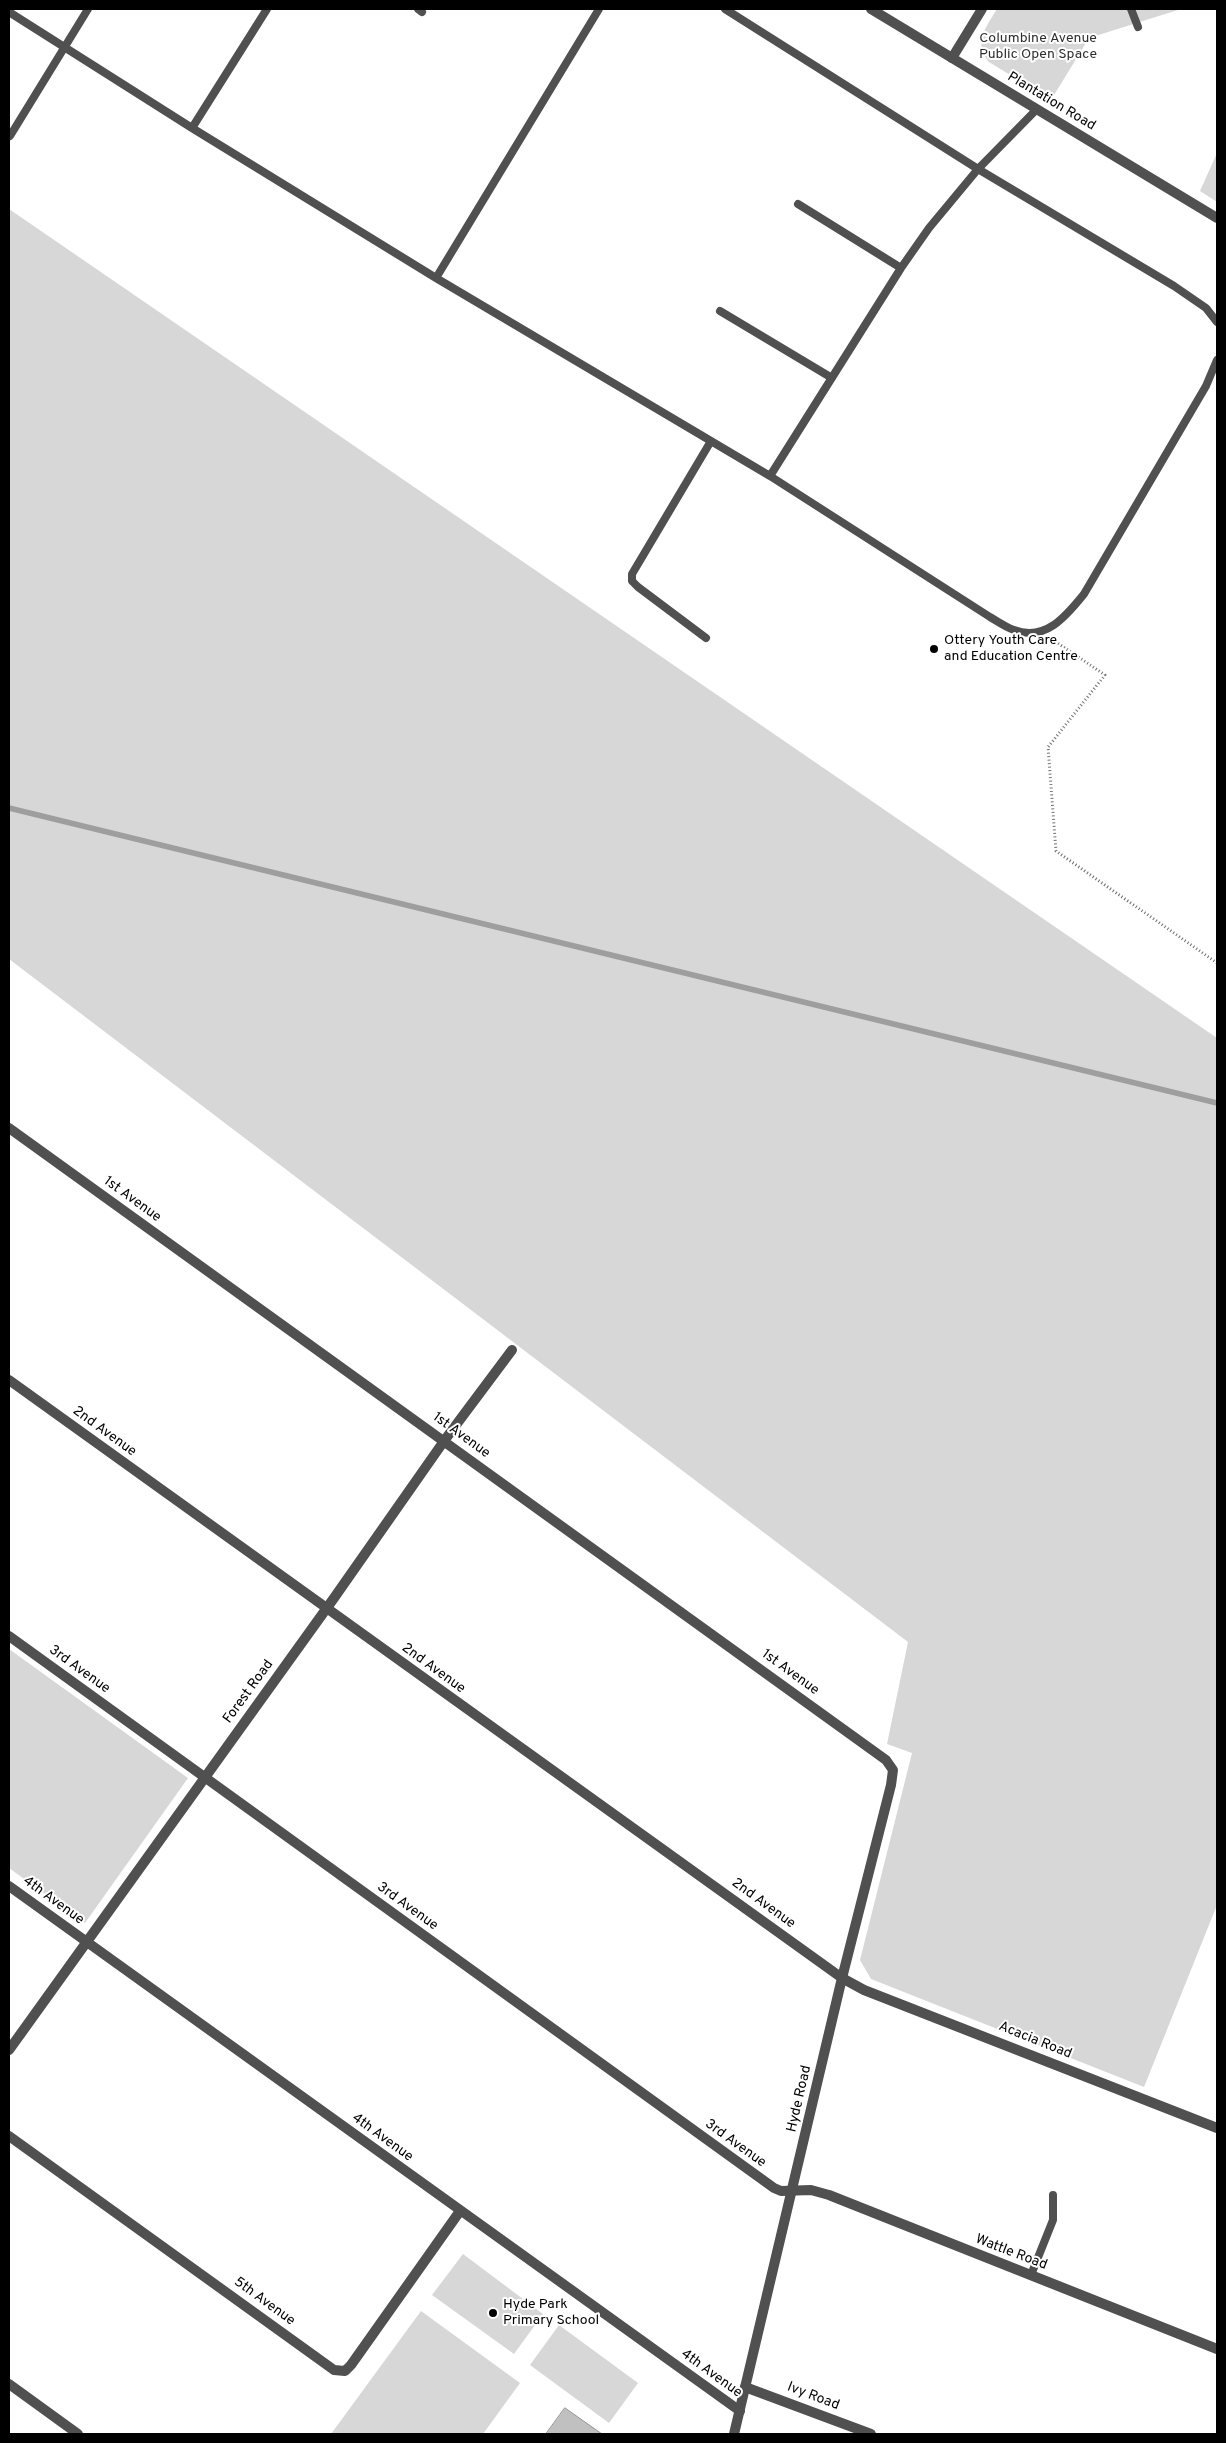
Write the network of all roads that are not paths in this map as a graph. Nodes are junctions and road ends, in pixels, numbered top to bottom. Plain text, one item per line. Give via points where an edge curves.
1 (88, 9) edge
2 (267, 9) edge
3 (599, 9) edge
4 (725, 9) edge
5 (871, 9) edge
6 (982, 9) edge
7 (1131, 9) edge
8 (9, 12) edge
9 (1138, 28) dead end
10 (65, 46) junction
11 (952, 58) junction
12 (1037, 109) junction
13 (192, 128) junction
14 (10, 136) dead end
15 (978, 169) junction
16 (798, 204) dead end
17 (1217, 218) edge
18 (901, 268) junction
19 (436, 278) junction
20 (720, 311) dead end
21 (1217, 322) edge
22 (1217, 360) edge
23 (832, 378) junction
24 (712, 441) junction
25 (770, 476) junction
26 (706, 638) dead end
27 (9, 1128) edge
28 (512, 1350) dead end
29 (9, 1380) edge
30 (444, 1441) junction
31 (326, 1609) junction
32 (9, 1636) edge
33 (893, 1770) joint
34 (205, 1777) junction
35 (9, 1886) edge
36 (86, 1942) junction
37 (842, 1978) junction
38 (9, 2050) edge
39 (1217, 2128) edge
40 (9, 2136) edge
41 (793, 2191) junction
42 (1053, 2195) dead end
43 (460, 2211) junction
44 (1031, 2275) junction
45 (1217, 2349) edge
46 (9, 2384) edge
47 (745, 2387) junction
48 (740, 2412) junction
49 (78, 2434) edge
50 (734, 2434) edge
51 (871, 2434) edge

1 - 10 lane
2 - 13 lane
3 - 19 lane
4 - 15 lane
5 - 11 street, Plantation Road
6 - 11 street
7 - 9 lane
8 - 10 lane
10 - 13 lane
10 - 14 lane
11 - 12 street, Plantation Road
12 - 15 lane
12 - 17 street, Plantation Road
13 - 19 lane
15 - 18 lane
15 - 21 lane via 1174,286 1206,308
16 - 18 lane
18 - 23 lane
19 - 24 lane
20 - 23 lane
22 - 25 lane via 1202,394 1084,594 1065,618 1050,628 1032,632 1014,630 990,617
23 - 25 lane
24 - 25 lane
24 - 26 lane via 632,574 632,581 638,587
27 - 30 street, 1st Avenue
28 - 30 street, Forest Road
29 - 31 street, 2nd Avenue
30 - 31 street, Forest Road
30 - 33 street, 1st Avenue via 877,1753
31 - 34 street, Forest Road
31 - 37 street, 2nd Avenue
32 - 34 street, 3rd Avenue
33 - 37 street, Hyde Road
34 - 36 street, Forest Road
34 - 41 street, 3rd Avenue via 758,2178 774,2188
35 - 36 street, 4th Avenue
36 - 38 street, Forest Road
36 - 43 street, 4th Avenue
37 - 39 street, Acacia Road via 864,1990
37 - 41 street, Hyde Road
40 - 43 street, 5th Avenue via 334,2370 340,2371 351,2365
41 - 44 street, Wattle Road via 811,2190 829,2195
41 - 47 street, Hyde Road
42 - 44 lane via 1053,2220
43 - 48 street, 4th Avenue
44 - 45 street, Wattle Road
46 - 49 street
47 - 48 street, Hyde Road
47 - 51 street, Ivy Road
48 - 50 street, Hyde Road

